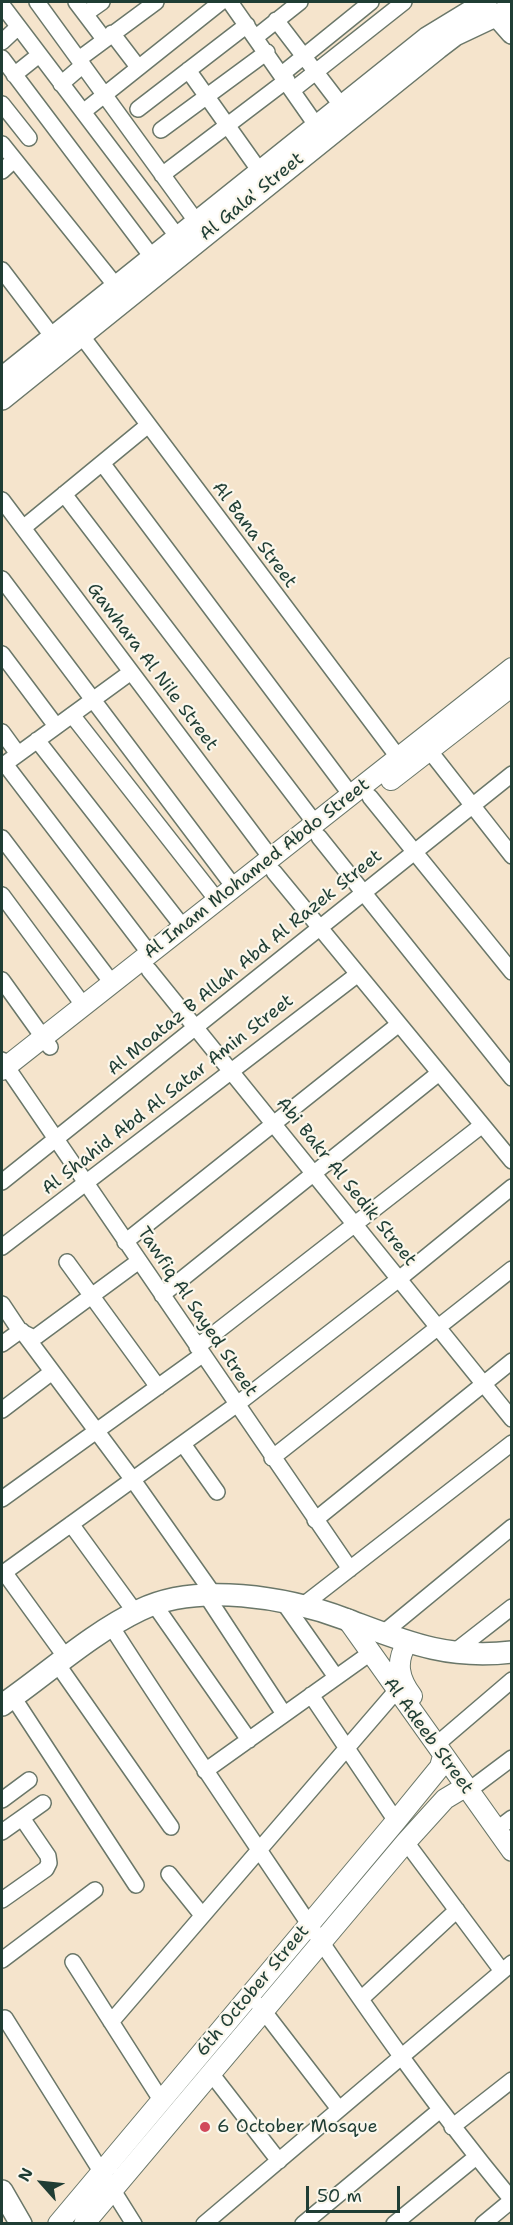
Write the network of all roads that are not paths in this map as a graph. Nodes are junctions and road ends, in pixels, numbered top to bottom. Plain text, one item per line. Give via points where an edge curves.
1 (37, 2) edge
2 (102, 2) edge
3 (156, 2) edge
4 (229, 2) edge
5 (300, 2) edge
6 (371, 2) edge
7 (404, 2) edge
8 (2, 5) edge
9 (496, 7) edge
10 (80, 8) edge
11 (276, 21) junction
12 (18, 27) junction
13 (251, 31) junction
14 (512, 33) edge
15 (108, 36) junction
16 (2, 42) edge
17 (267, 52) junction
18 (39, 55) junction
19 (304, 56) junction
20 (2, 58) edge
21 (81, 62) junction
22 (138, 67) junction
23 (188, 70) junction
24 (316, 72) junction
25 (14, 75) junction
26 (288, 81) junction
27 (62, 84) junction
28 (104, 94) junction
29 (206, 96) junction
30 (2, 104) edge
31 (341, 105) junction
32 (138, 109) dead end
33 (83, 112) junction
34 (316, 125) junction
35 (228, 126) junction
36 (161, 130) dead end
37 (29, 138) dead end
38 (2, 144) edge
39 (14, 160) junction
40 (259, 170) junction
41 (2, 171) edge
42 (162, 175) junction
43 (196, 221) junction
44 (177, 236) junction
45 (152, 257) junction
46 (2, 270) edge
47 (116, 286) junction
48 (94, 314) junction
49 (81, 335) junction
50 (53, 337) junction
51 (2, 375) edge
52 (2, 399) edge
53 (147, 426) junction
54 (102, 463) junction
55 (64, 494) junction
56 (2, 500) edge
57 (23, 528) junction
58 (2, 579) edge
59 (2, 654) edge
60 (512, 668) edge
61 (131, 672) junction
62 (512, 686) edge
63 (93, 700) junction
64 (72, 715) junction
65 (56, 726) junction
66 (2, 732) edge
67 (38, 740) junction
68 (429, 750) junction
69 (18, 754) junction
70 (398, 757) junction
71 (3, 765) edge
72 (512, 774) edge
73 (382, 779) junction
74 (360, 796) junction
75 (473, 806) junction
76 (317, 830) junction
77 (2, 838) edge
78 (415, 852) junction
79 (512, 855) edge
80 (272, 865) junction
81 (234, 887) junction
82 (364, 893) junction
83 (2, 895) edge
84 (217, 900) junction
85 (183, 927) junction
86 (320, 928) junction
87 (149, 962) junction
88 (512, 972) edge
89 (358, 974) junction
90 (2, 980) edge
91 (112, 983) junction
92 (84, 1006) junction
93 (399, 1024) junction
94 (196, 1028) junction
95 (47, 1042) junction
96 (231, 1071) junction
97 (5, 1072) edge
98 (440, 1073) junction
99 (512, 1078) edge
100 (273, 1124) junction
101 (481, 1126) junction
102 (57, 1139) junction
103 (512, 1161) edge
104 (314, 1174) junction
105 (2, 1182) edge
106 (86, 1183) junction
107 (512, 1187) edge
108 (355, 1224) junction
109 (125, 1242) junction
110 (2, 1247) edge
111 (139, 1261) junction
112 (67, 1262) dead end
113 (512, 1269) edge
114 (399, 1280) junction
115 (92, 1296) junction
116 (162, 1296) junction
117 (2, 1304) edge
118 (438, 1328) junction
119 (21, 1331) junction
120 (2, 1344) edge
121 (200, 1351) junction
122 (512, 1361) edge
123 (52, 1372) junction
124 (483, 1384) junction
125 (158, 1387) junction
126 (236, 1405) junction
127 (2, 1410) edge
128 (512, 1419) edge
129 (97, 1431) junction
130 (512, 1443) edge
131 (183, 1444) junction
132 (272, 1458) junction
133 (133, 1480) junction
134 (218, 1492) dead end
135 (2, 1499) edge
136 (315, 1520) junction
137 (71, 1524) junction
138 (512, 1527) edge
139 (350, 1569) junction
140 (3, 1573) edge
141 (210, 1595) junction
142 (293, 1604) junction
143 (512, 1607) edge
144 (145, 1608) junction
145 (347, 1619) junction
146 (111, 1626) junction
147 (382, 1634) junction
148 (404, 1650) junction
149 (512, 1652) edge
150 (453, 1653) junction
151 (369, 1654) junction
152 (62, 1662) junction
153 (336, 1677) junction
154 (512, 1680) edge
155 (396, 1691) junction
156 (310, 1695) junction
157 (6, 1700) edge
158 (284, 1714) junction
159 (249, 1740) junction
160 (346, 1748) junction
161 (443, 1748) junction
162 (512, 1758) edge
163 (205, 1771) junction
164 (29, 1780) dead end
165 (471, 1786) junction
166 (2, 1800) edge
167 (43, 1803) dead end
168 (22, 1818) junction
169 (396, 1821) junction
170 (509, 1825) edge
171 (171, 1827) dead end
172 (2, 1832) edge
173 (406, 1842) junction
174 (258, 1850) junction
175 (512, 1851) edge
176 (169, 1874) dead end
177 (136, 1886) dead end
178 (95, 1890) dead end
179 (2, 1900) edge
180 (457, 1910) junction
181 (202, 1915) junction
182 (309, 1923) junction
183 (321, 1942) junction
184 (2, 1960) edge
185 (73, 1962) dead end
186 (507, 1967) edge
187 (361, 1999) junction
188 (256, 2002) junction
189 (5, 2018) dead end
190 (111, 2022) junction
191 (401, 2056) junction
192 (210, 2072) junction
193 (512, 2080) edge
194 (161, 2100) junction
195 (339, 2109) junction
196 (440, 2110) junction
197 (452, 2127) junction
198 (476, 2157) junction
199 (279, 2161) junction
200 (101, 2172) junction
201 (112, 2189) junction
202 (2, 2191) edge
203 (512, 2200) edge
204 (21, 2223) edge
205 (58, 2223) edge
206 (84, 2223) edge
207 (134, 2223) edge
208 (204, 2223) edge
209 (303, 2223) edge
210 (394, 2223) edge
211 (483, 2223) edge

1 - 21 street
2 - 10 street
3 - 15 street
4 - 13 street
4 - 22 street
5 - 11 street
6 - 19 street
7 - 24 street
8 - 12 street
9 - 14 main road
9 - 31 main road, Al Gala' Street via 427,38
9 - 48 main road, Al Gala' Street
10 - 15 street
11 - 13 street
11 - 19 street
12 - 16 street
12 - 18 street
13 - 17 street
13 - 23 street
15 - 21 street
15 - 22 street
17 - 26 street
17 - 29 street
18 - 25 street
18 - 27 street
19 - 24 street
19 - 26 street
20 - 25 street
21 - 27 street
21 - 28 street
22 - 28 street
23 - 29 street
23 - 32 street
24 - 26 street
24 - 31 street
25 - 45 street
26 - 34 street
26 - 35 street
27 - 33 street
28 - 33 street
28 - 42 street
29 - 35 street
29 - 36 street
30 - 37 street
31 - 34 main road, Al Gala' Street
33 - 44 street
34 - 40 main road, Al Gala' Street
35 - 40 street
35 - 42 street
38 - 39 street
39 - 41 street
39 - 47 street
40 - 43 main road, Al Gala' Street
42 - 43 street
43 - 44 main road, Al Gala' Street
44 - 45 main road, Al Gala' Street
45 - 47 main road, Al Gala' Street
46 - 50 street
47 - 48 main road, Al Gala' Street
48 - 49 main road, Al Gala' Street
48 - 50 main road, Al Gala' Street
49 - 52 main road, Al Gala' Street
49 - 53 street, Al Bana Street
50 - 51 main road, Al Gala' Street
53 - 54 street
53 - 70 street, Al Bana Street
54 - 55 street
54 - 74 street
55 - 57 street
55 - 76 street
56 - 57 street, Gawhara Al Nile Street
57 - 61 street, Gawhara Al Nile Street
58 - 63 street
59 - 65 street
60 - 70 street, Al Imam Mohamed Abdo Street
61 - 63 street
61 - 80 street, Gawhara Al Nile Street
62 - 68 street, Al Imam Mohamed Abdo Street
63 - 64 street
63 - 81 street
64 - 65 street
64 - 84 street
65 - 67 street
66 - 69 street
67 - 69 street
67 - 85 street
68 - 73 street, Al Imam Mohamed Abdo Street
68 - 75 street
69 - 71 street
70 - 73 street, Al Imam Mohamed Abdo Street
71 - 87 street, Abi Bakr Al Sedik Street
72 - 75 street, Al Moataz B Allah Abd Al Razek Street
73 - 74 street, Al Imam Mohamed Abdo Street
74 - 76 street, Al Imam Mohamed Abdo Street
74 - 78 street
75 - 78 street, Al Moataz B Allah Abd Al Razek Street
75 - 79 street
76 - 80 street, Al Imam Mohamed Abdo Street
76 - 82 street
77 - 91 street
78 - 82 street, Al Moataz B Allah Abd Al Razek Street
78 - 88 street
80 - 81 street, Al Imam Mohamed Abdo Street
80 - 86 street, Gawhara Al Nile Street
80 - 87 street, Al Imam Mohamed Abdo Street
81 - 84 street, Al Imam Mohamed Abdo Street
82 - 86 street, Al Moataz B Allah Abd Al Razek Street
82 - 99 street
83 - 92 street
84 - 85 street, Al Imam Mohamed Abdo Street
85 - 87 street, Al Imam Mohamed Abdo Street
86 - 89 street, Gawhara Al Nile Street
86 - 94 street, Al Moataz B Allah Abd Al Razek Street
87 - 91 street, Al Imam Mohamed Abdo Street
87 - 94 street, Abi Bakr Al Sedik Street
87 - 95 street, Al Imam Mohamed Abdo Street
89 - 93 street, Gawhara Al Nile Street
89 - 96 street, Al Shahid Abd Al Satar Amin Street
90 - 95 street
91 - 92 street, Al Imam Mohamed Abdo Street
92 - 95 street, Al Imam Mohamed Abdo Street
93 - 98 street, Gawhara Al Nile Street
93 - 100 street
94 - 96 street, Abi Bakr Al Sedik Street
94 - 102 street, Al Moataz B Allah Abd Al Razek Street
95 - 97 street, Al Imam Mohamed Abdo Street
96 - 100 street, Abi Bakr Al Sedik Street
96 - 106 street, Al Shahid Abd Al Satar Amin Street
97 - 102 street, Tawfiq Al Sayed Street
98 - 101 street, Gawhara Al Nile Street
98 - 104 street
100 - 104 street, Abi Bakr Al Sedik Street
100 - 109 street
101 - 103 street, Gawhara Al Nile Street
101 - 108 street
102 - 105 street, Al Moataz B Allah Abd Al Razek Street
102 - 106 street, Tawfiq Al Sayed Street
104 - 108 street, Abi Bakr Al Sedik Street
104 - 116 street
106 - 109 street, Tawfiq Al Sayed Street
106 - 110 street, Al Shahid Abd Al Satar Amin Street
107 - 114 street
108 - 114 street, Abi Bakr Al Sedik Street
108 - 121 street
109 - 111 street, Tawfiq Al Sayed Street
111 - 115 street
111 - 116 street, Tawfiq Al Sayed Street
112 - 115 street
113 - 118 street
114 - 118 street, Abi Bakr Al Sedik Street
114 - 126 street
115 - 119 street via 36,1336
115 - 125 street
116 - 121 street, Tawfiq Al Sayed Street
117 - 119 street
118 - 124 street, Abi Bakr Al Sedik Street
118 - 132 street
119 - 120 street
119 - 123 street
121 - 125 street
121 - 126 street, Tawfiq Al Sayed Street
122 - 124 street
123 - 127 street
123 - 129 street
124 - 128 street, Abi Bakr Al Sedik Street
124 - 136 street
125 - 129 street
126 - 131 street
126 - 132 street, Tawfiq Al Sayed Street
129 - 133 street
129 - 135 street
130 - 139 street
131 - 133 street
131 - 134 street
132 - 136 street, Tawfiq Al Sayed Street
133 - 137 street
133 - 141 street
136 - 139 street, Tawfiq Al Sayed Street
137 - 140 street
137 - 144 street
138 - 147 street
139 - 142 street
140 - 152 street
141 - 142 main road
141 - 144 main road
141 - 158 street
142 - 145 main road
142 - 153 street
143 - 150 street
144 - 146 main road
144 - 159 street
145 - 147 main road
145 - 151 street, Al Adeeb Street
146 - 152 main road
146 - 163 street
147 - 148 main road
148 - 150 main road
148 - 151 street via 385,1649
148 - 161 street, Al Adeeb Street via 399,1671 404,1684
149 - 150 main road
151 - 153 street
151 - 155 street, Al Adeeb Street
152 - 157 main road
152 - 171 street
153 - 156 street
154 - 161 street
155 - 160 street
155 - 161 street, Al Adeeb Street
156 - 158 street
156 - 160 street
157 - 177 street
158 - 159 street
159 - 163 street
160 - 169 street
160 - 174 street
161 - 165 street, Al Adeeb Street
161 - 169 street, 6th October Street via 440,1767
162 - 165 street
163 - 174 street
164 - 166 street
165 - 170 street, Al Adeeb Street
165 - 173 street, 6th October Street via 445,1798
165 - 175 street, Al Adeeb Street
167 - 168 street
168 - 172 street
168 - 179 street via 49,1863
169 - 182 street, 6th October Street
173 - 180 street
173 - 183 street, 6th October Street
174 - 181 street
174 - 182 street
176 - 181 street
178 - 184 street
180 - 186 street
180 - 187 street
181 - 190 street
182 - 183 street
182 - 188 street, 6th October Street
183 - 187 street
183 - 188 street, 6th October Street
185 - 190 street
186 - 191 street
187 - 191 street
188 - 192 street, 6th October Street
188 - 194 street, 6th October Street
188 - 195 street
189 - 200 street
190 - 194 street
191 - 195 street
191 - 196 street
192 - 199 street
192 - 201 street, 6th October Street
193 - 197 street
194 - 200 street, 6th October Street
195 - 199 street
196 - 197 street
196 - 209 street
197 - 198 street
198 - 203 street
198 - 210 street
199 - 208 street
200 - 201 street
200 - 205 street, 6th October Street
201 - 206 street, 6th October Street
201 - 207 street
202 - 204 main road
203 - 211 street

